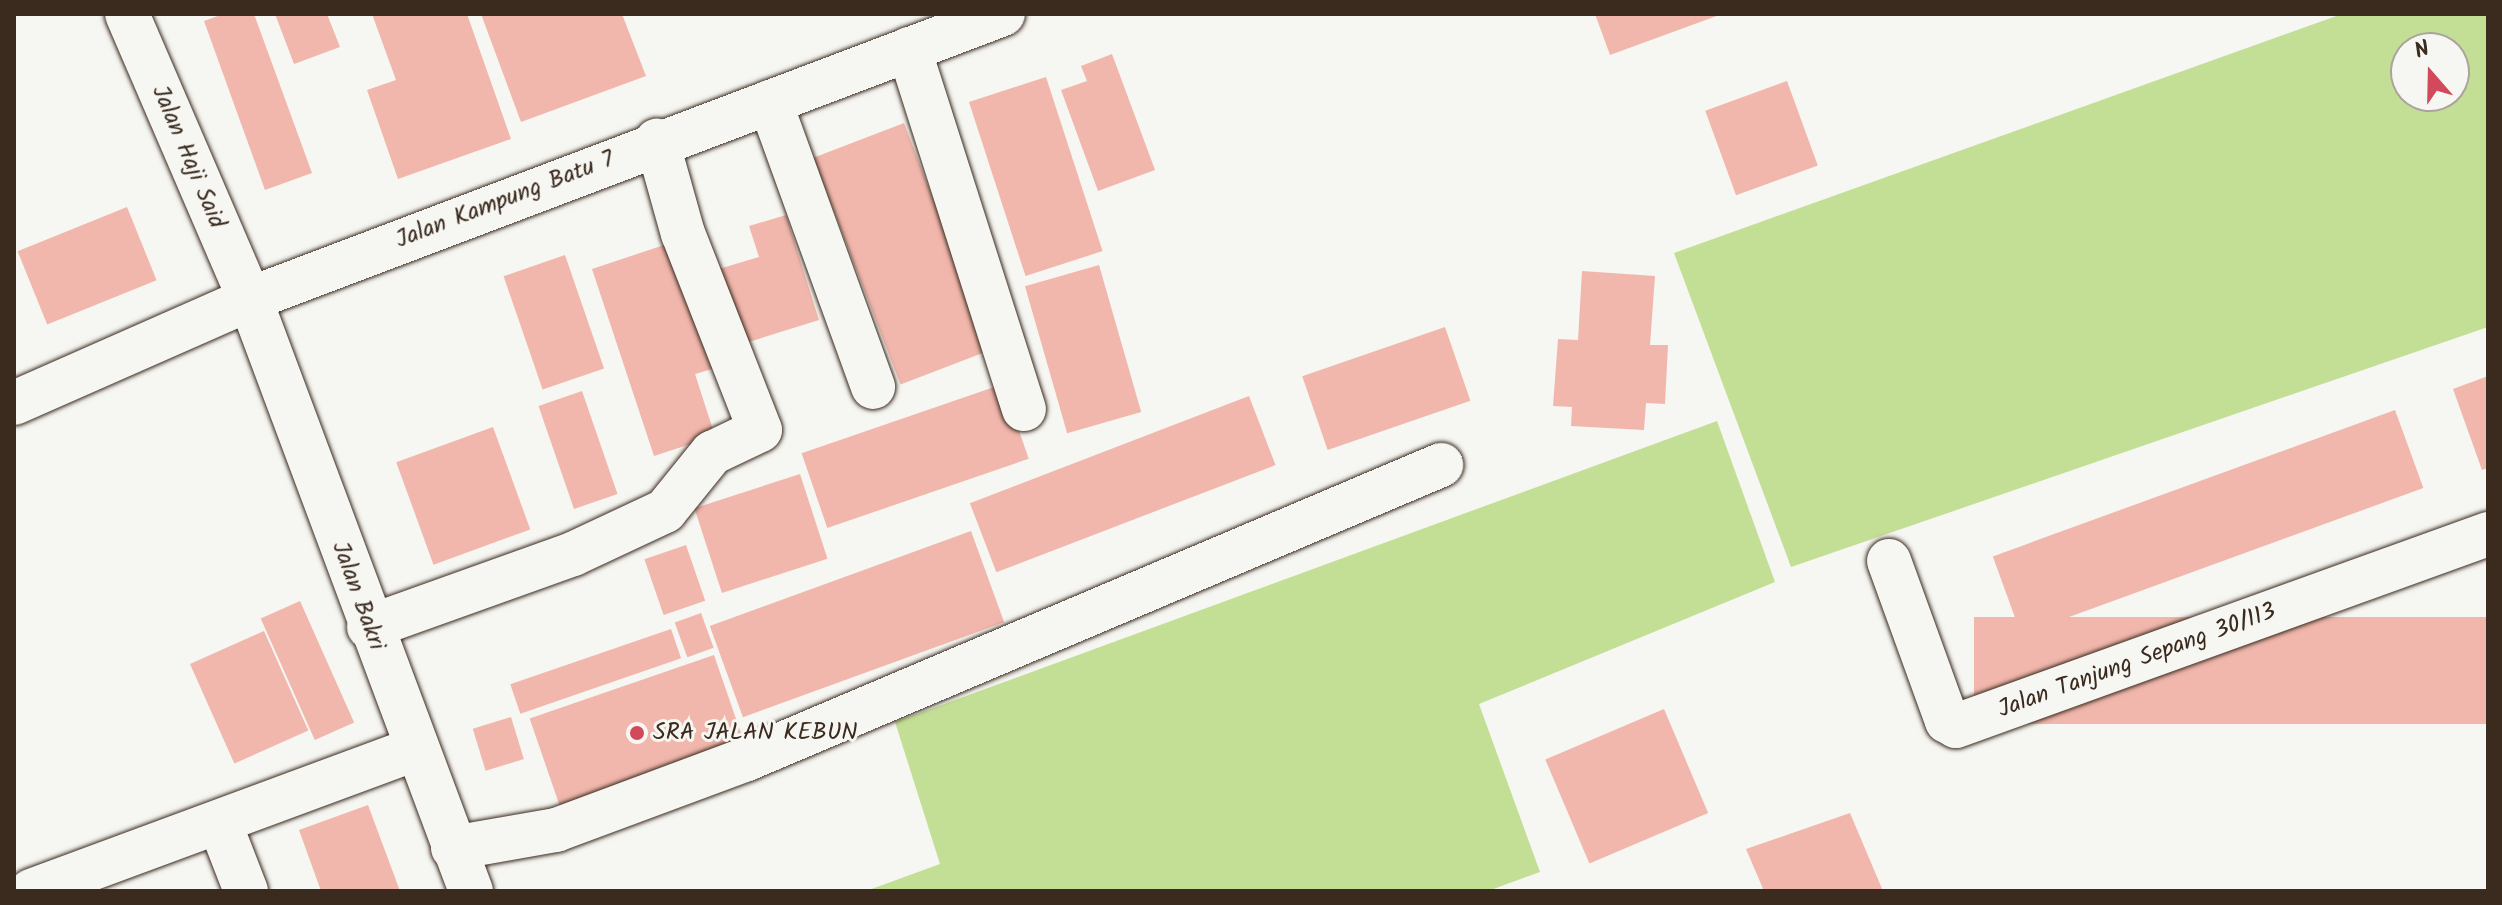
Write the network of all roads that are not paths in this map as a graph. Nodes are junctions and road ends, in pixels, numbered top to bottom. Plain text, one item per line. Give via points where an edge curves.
1 (127, 14) edge
2 (1003, 14) edge
3 (909, 49) junction
4 (770, 102) junction
5 (657, 141) junction
6 (250, 299) junction
7 (873, 387) dead end
8 (14, 403) edge
9 (1024, 409) dead end
10 (1441, 465) dead end
11 (2488, 534) edge
12 (1889, 561) dead end
13 (369, 627) junction
14 (414, 749) junction
15 (220, 824) junction
16 (453, 848) junction
17 (31, 891) edge
18 (246, 891) edge
19 (471, 891) edge

1 - 6 street, Jalan Haji Said
2 - 3 street, Jalan Kampung Batu 7
3 - 4 street, Jalan Kampung Batu 7
3 - 9 street
4 - 5 street, Jalan Kampung Batu 7
4 - 7 street
5 - 6 street, Jalan Kampung Batu 7
5 - 13 street via 683,234 760,430 712,453 665,511 573,554
6 - 8 street, Jalan Kampung Batu 7
6 - 13 street, Jalan Bakri
10 - 16 street via 747,759 556,830
11 - 12 street, Jalan Tanjung Sepang 30/113 via 1956,726 1947,721
13 - 14 street, Jalan Bakri
14 - 15 street
14 - 16 street, Jalan Bakri
15 - 17 street
15 - 18 street
16 - 19 street, Jalan Bakri

